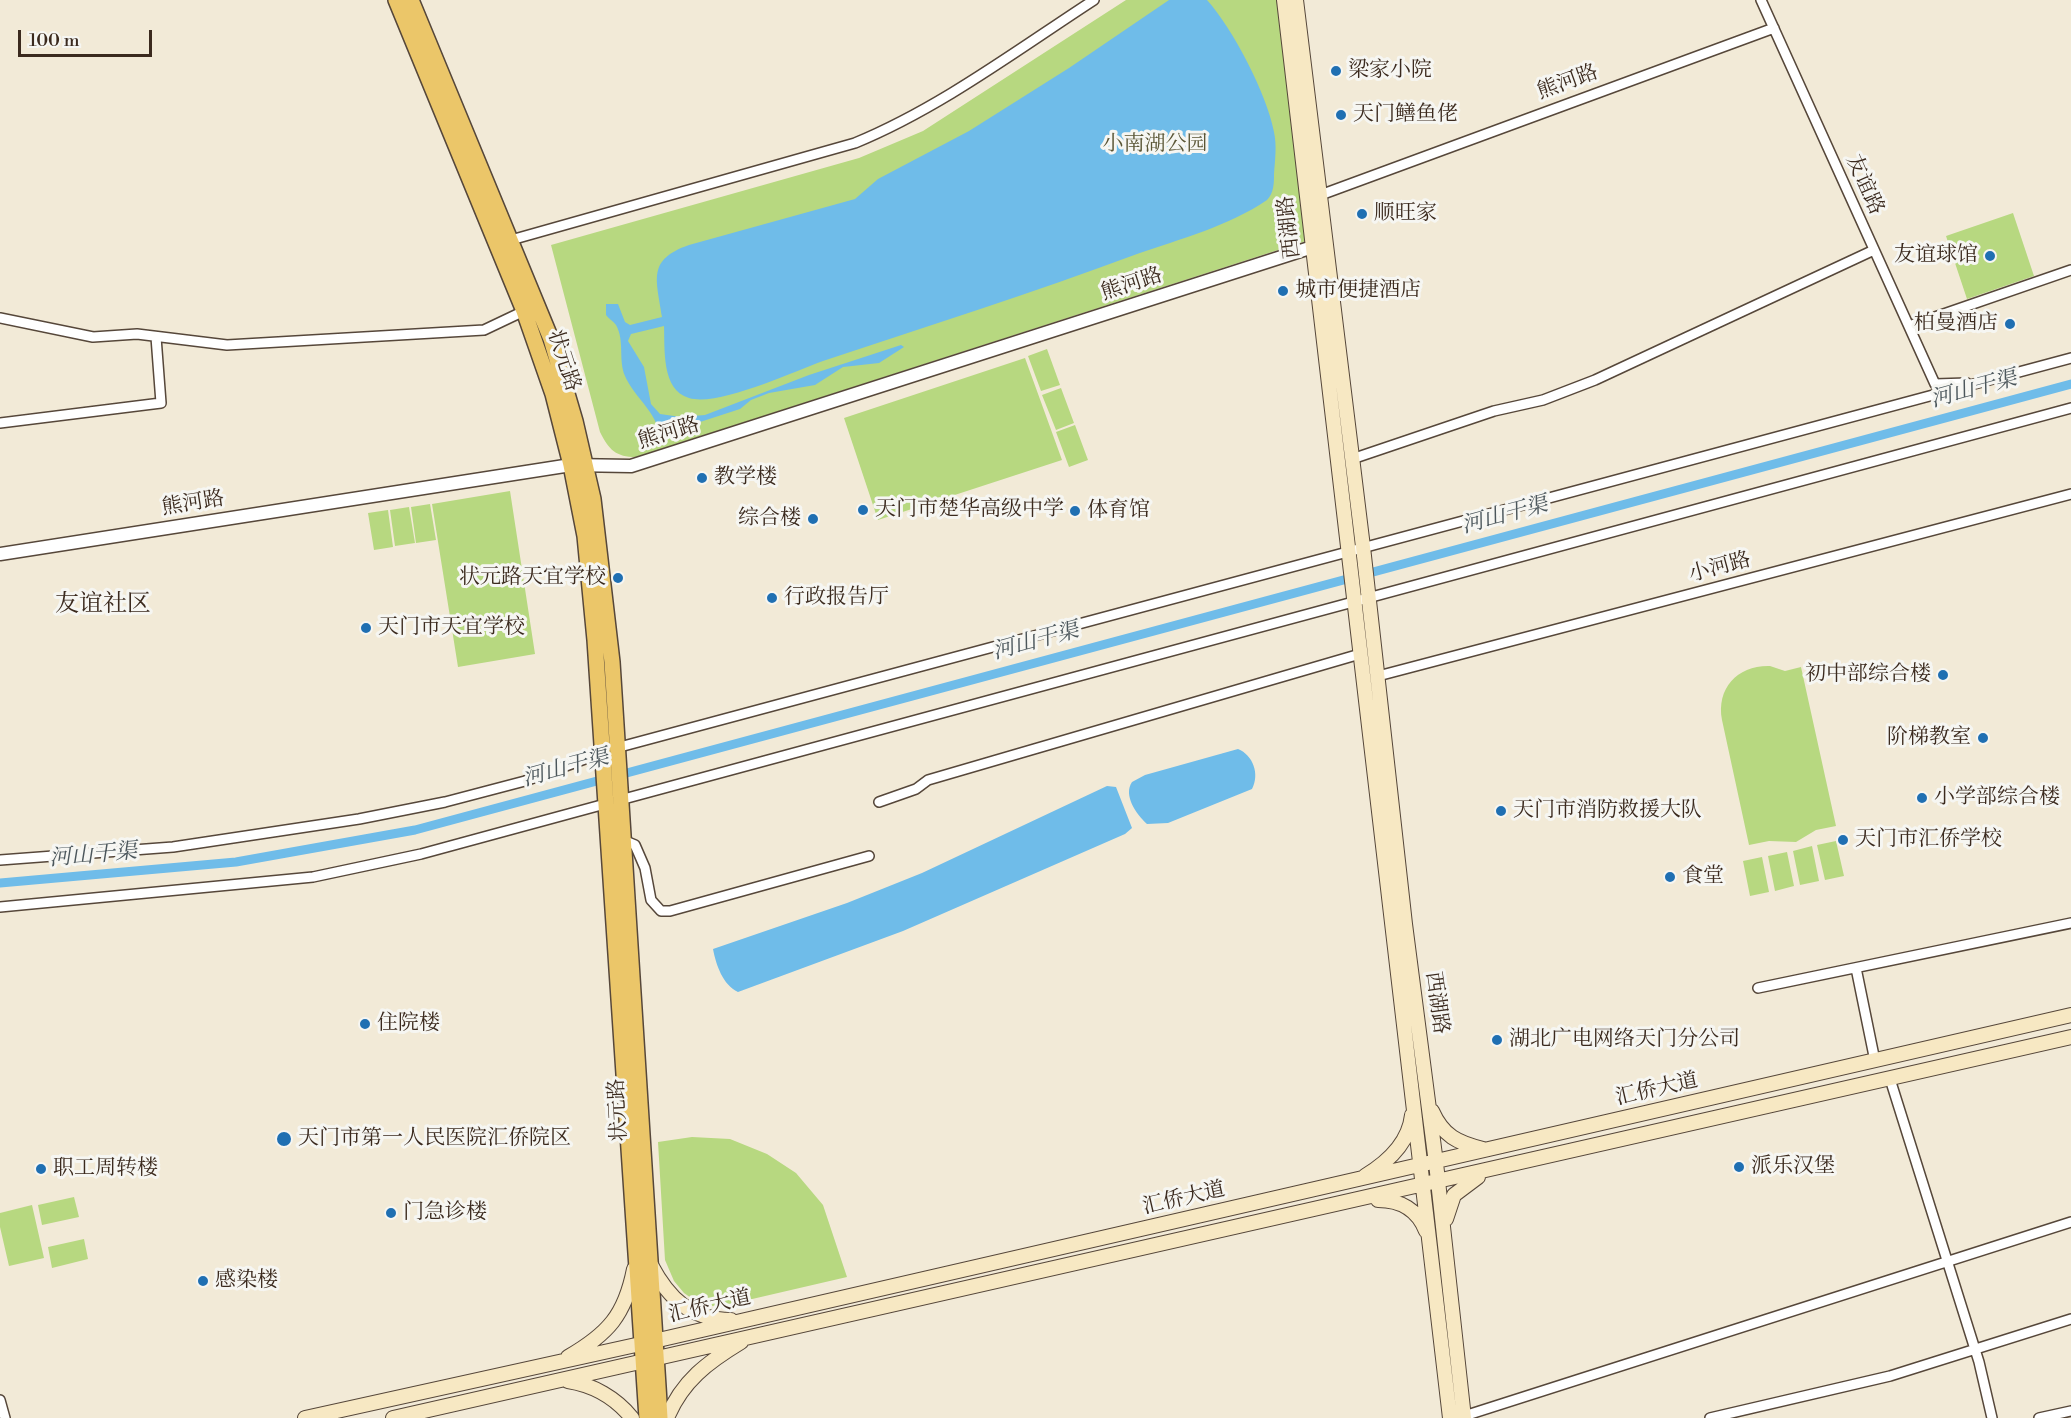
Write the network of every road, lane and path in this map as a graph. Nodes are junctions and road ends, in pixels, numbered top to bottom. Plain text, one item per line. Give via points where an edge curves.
1 (396, 0) edge
2 (411, 0) edge
3 (1094, 0) edge
4 (1284, 0) edge
5 (1296, 0) edge
6 (1761, 0) edge
7 (1774, 28) junction
8 (1314, 198) junction
9 (511, 240) junction
10 (1320, 245) junction
11 (1874, 250) junction
12 (2071, 270) edge
13 (524, 311) junction
14 (0, 318) edge
15 (1909, 326) junction
16 (156, 337) junction
17 (2071, 358) edge
18 (1989, 382) junction
19 (2071, 408) edge
20 (0, 423) edge
21 (1352, 459) junction
22 (578, 465) junction
23 (2071, 494) edge
24 (1357, 552) junction
25 (0, 554) edge
26 (1361, 598) junction
27 (1360, 654) junction
28 (1378, 676) junction
29 (617, 751) junction
30 (601, 755) junction
31 (610, 802) junction
32 (879, 802) dead end
33 (624, 840) junction
34 (869, 856) dead end
35 (0, 860) edge
36 (0, 907) edge
37 (2071, 923) edge
38 (1856, 968) junction
39 (1758, 988) dead end
40 (2071, 1015) edge
41 (2071, 1037) edge
42 (1875, 1061) junction
43 (1890, 1079) junction
44 (1428, 1100) junction
45 (1413, 1101) junction
46 (1488, 1151) junction
47 (1436, 1163) junction
48 (1421, 1166) junction
49 (1491, 1171) junction
50 (1357, 1181) junction
51 (1438, 1183) junction
52 (1424, 1186) junction
53 (1361, 1200) junction
54 (2071, 1222) edge
55 (1445, 1242) junction
56 (1430, 1244) junction
57 (1948, 1261) junction
58 (642, 1263) junction
59 (2071, 1319) edge
60 (748, 1320) junction
61 (752, 1336) junction
62 (1975, 1349) junction
63 (648, 1351) junction
64 (557, 1364) junction
65 (560, 1380) junction
66 (0, 1400) edge
67 (2071, 1411) edge
68 (4, 1418) edge
69 (305, 1418) edge
70 (393, 1418) edge
71 (632, 1418) edge
72 (646, 1418) edge
73 (660, 1418) edge
74 (667, 1418) edge
75 (1459, 1418) edge
76 (1710, 1418) edge
77 (1992, 1418) edge
78 (2039, 1418) edge

1 - 13 main road, 状元路
2 - 9 main road, 状元路
3 - 9 street via 918,114 855,143
4 - 8 main road, 西湖路
5 - 8 main road, 西湖路
6 - 7 street, 友谊路
7 - 8 street, 熊河路
7 - 11 street, 友谊路
8 - 10 main road, 西湖路
9 - 22 main road, 状元路 via 554,349
10 - 21 main road, 西湖路
10 - 22 street, 熊河路 via 647,462 615,467
10 - 24 main road, 西湖路
11 - 15 street, 友谊路
11 - 21 street via 1595,380
12 - 15 street
13 - 16 street via 484,330 449,333 227,345
13 - 22 main road, 状元路
14 - 16 street via 93,337
15 - 18 street, 友谊路 via 1935,384
16 - 20 street via 161,403
17 - 18 street
18 - 24 street via 1862,412
19 - 26 street
21 - 24 main road, 西湖路
22 - 25 street, 熊河路
22 - 29 main road, 状元路 via 608,613
22 - 30 main road, 状元路
23 - 28 street, 小河路
24 - 26 main road
24 - 29 street
26 - 27 main road, 西湖路
26 - 28 main road, 西湖路
26 - 31 street
27 - 32 street via 928,780 916,789
27 - 45 main road, 西湖路
28 - 44 main road, 西湖路
29 - 31 main road, 状元路
30 - 31 main road, 状元路
30 - 35 street via 525,781 359,819 173,847
31 - 33 main road, 状元路
31 - 36 street via 421,854 313,877
31 - 58 main road, 状元路
33 - 34 street via 635,845 645,868 651,900 661,911
33 - 58 main road, 状元路
37 - 38 street
38 - 39 street
38 - 42 street
40 - 42 main road, 汇侨大道
41 - 43 main road, 汇侨大道
42 - 46 main road, 汇侨大道
43 - 49 main road, 汇侨大道
43 - 57 street
44 - 46 main road via 1447,1135 1456,1142
44 - 47 main road, 西湖路
45 - 48 main road, 西湖路
45 - 50 main road via 1411,1121 1401,1146
46 - 47 main road, 汇侨大道
47 - 48 main road, 汇侨大道
47 - 51 main road, 西湖路
48 - 50 main road, 汇侨大道
48 - 52 main road, 西湖路
49 - 51 main road, 汇侨大道
49 - 55 main road via 1454,1195 1447,1210
50 - 60 main road, 汇侨大道
51 - 52 main road, 汇侨大道
51 - 55 main road, 西湖路
52 - 53 main road, 汇侨大道
52 - 56 main road, 西湖路
53 - 56 main road via 1404,1205 1420,1218
53 - 61 main road, 汇侨大道
54 - 57 street
55 - 75 main road, 西湖路
56 - 75 main road, 西湖路
57 - 62 street
57 - 75 street
58 - 60 main road via 671,1296 693,1313 706,1318
58 - 63 main road, 状元路
58 - 64 main road via 616,1319 596,1339
59 - 62 street
60 - 63 main road, 汇侨大道
61 - 63 main road, 汇侨大道
61 - 74 main road via 696,1374 681,1390
62 - 76 street via 1890,1376
62 - 77 street
63 - 64 main road, 汇侨大道
63 - 65 main road, 汇侨大道
63 - 72 main road, 状元路
63 - 73 main road, 状元路
64 - 65 main road via 568,1363 573,1368 570,1375
64 - 69 main road, 汇侨大道
65 - 70 main road, 汇侨大道
65 - 71 main road via 583,1383 597,1390
66 - 68 street
67 - 78 street

